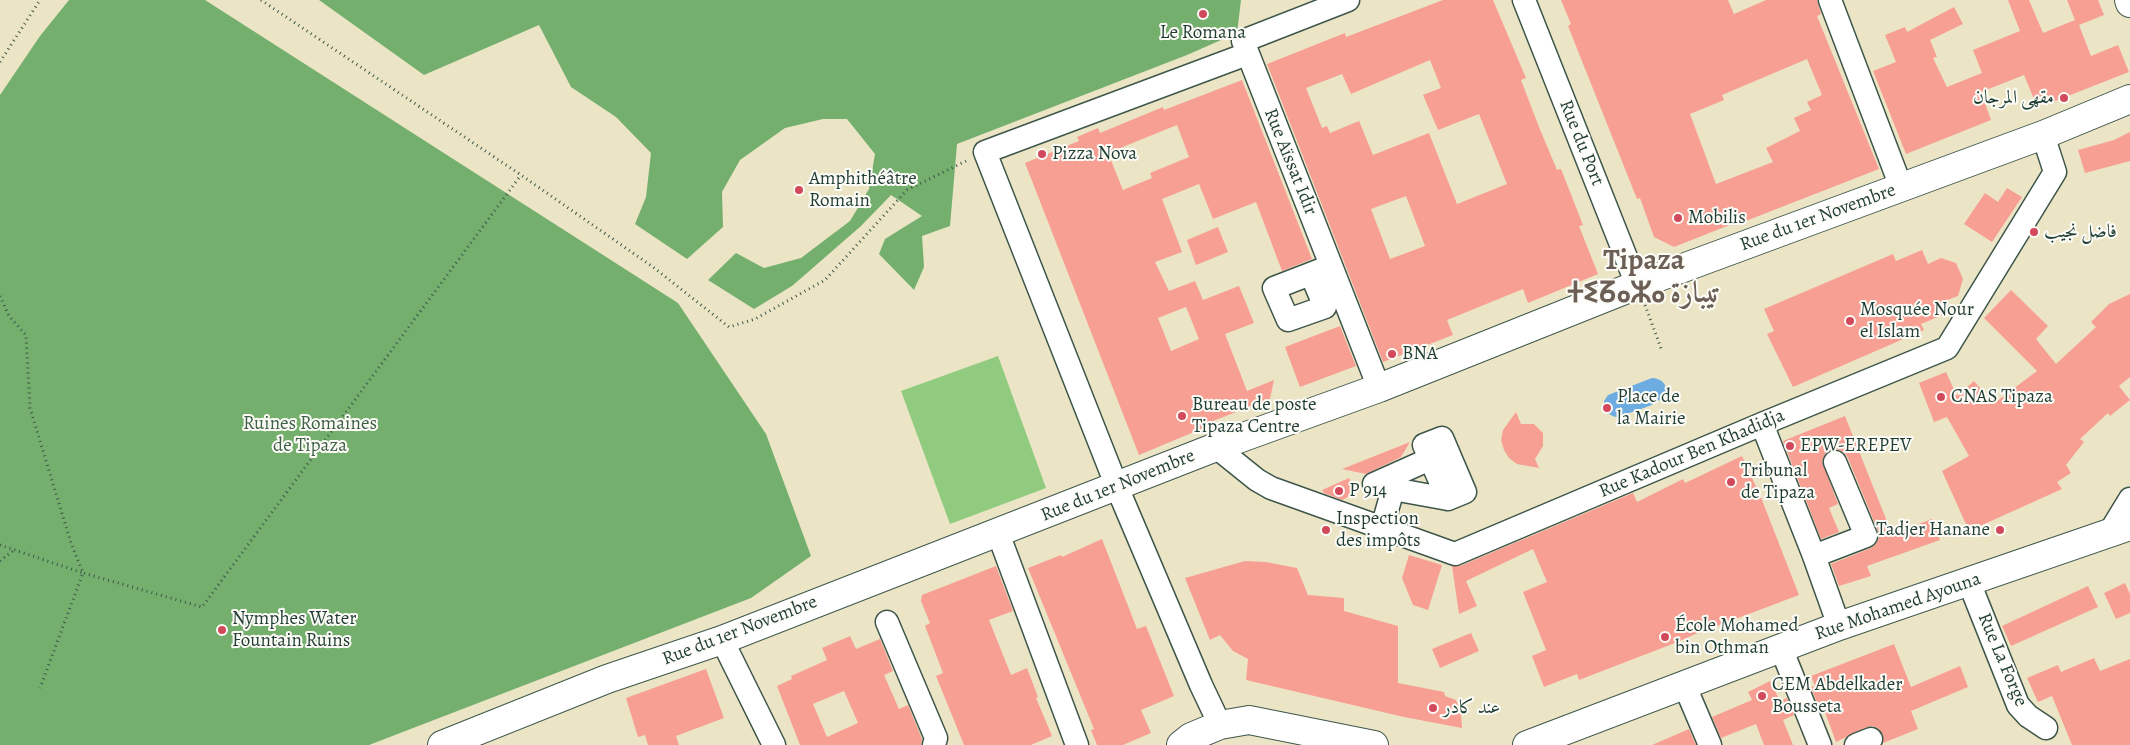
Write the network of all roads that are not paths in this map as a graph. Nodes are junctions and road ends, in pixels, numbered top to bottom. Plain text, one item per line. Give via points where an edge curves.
1 (1348, 0) edge
2 (1524, 0) edge
3 (1830, 0) edge
4 (1247, 54) junction
5 (2130, 100) edge
6 (2043, 135) junction
7 (1901, 187) junction
8 (1637, 285) junction
9 (1379, 388) junction
10 (1762, 424) junction
11 (1216, 447) junction
12 (1835, 462) dead end
13 (1395, 481) junction
14 (1117, 487) junction
15 (2130, 499) edge
16 (1382, 528) junction
17 (2119, 530) edge
18 (998, 533) junction
19 (1814, 556) junction
20 (1969, 582) junction
21 (887, 622) dead end
22 (1839, 626) junction
23 (722, 640) junction
24 (1781, 648) junction
25 (1684, 684) junction
26 (2046, 728) dead end
27 (1223, 735) edge
28 (447, 744) edge
29 (774, 745) edge
30 (934, 745) edge
31 (1077, 745) edge
32 (1181, 745) edge
33 (1374, 745) edge
34 (1527, 745) edge
35 (1710, 745) edge
36 (1820, 745) edge

1 - 4 street via 1243,41
2 - 8 street, Rue du Port
3 - 7 street
4 - 9 street, Rue Aïssat Idir via 1321,270
4 - 14 street via 985,152
5 - 6 main road, Rue du 1er Novembre
6 - 7 main road, Rue du 1er Novembre
6 - 10 street, Rue Kadour Ben Khadidja via 2055,172 1947,348
7 - 8 main road, Rue du 1er Novembre
8 - 9 main road, Rue du 1er Novembre
9 - 11 main road, Rue du 1er Novembre
10 - 16 street, Rue Kadour Ben Khadidja via 1455,554
10 - 19 street
11 - 14 main road, Rue du 1er Novembre
11 - 16 street, Rue Kadour Ben Khadidja via 1271,488
12 - 19 street via 1866,536
13 - 13 street via 1430,458 1424,445 1442,438 1465,492 1448,499
13 - 16 street
14 - 18 main road, Rue du 1er Novembre
14 - 27 street
15 - 17 street
17 - 20 main road, Rue Mohamed Ayouna
18 - 23 main road, Rue du 1er Novembre
18 - 31 street
19 - 22 street
20 - 22 main road, Rue Mohamed Ayouna
20 - 26 street, Rue La Forge via 2018,705
21 - 30 street via 936,738
22 - 24 main road, Rue Mohamed Ayouna
23 - 28 main road, Rue du 1er Novembre via 607,680
23 - 29 street
24 - 25 main road, Rue Mohamed Ayouna
24 - 36 street
25 - 34 main road, Rue Mohamed Ayouna
25 - 35 street
27 - 32 main road via 1191,737
27 - 33 main road via 1249,720

